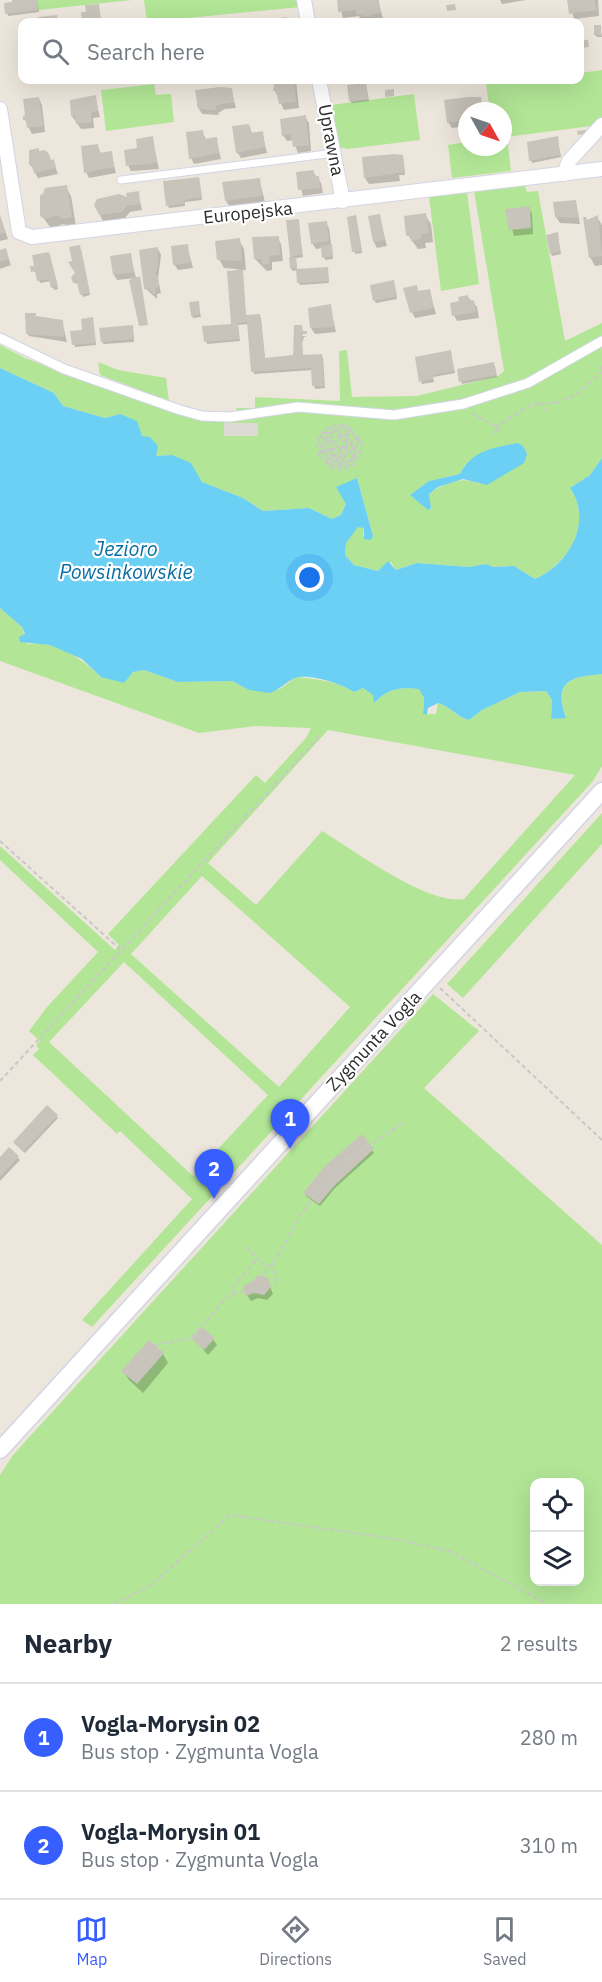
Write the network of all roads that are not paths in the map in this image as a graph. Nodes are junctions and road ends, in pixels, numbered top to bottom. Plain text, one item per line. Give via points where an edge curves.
1 (304, 0) edge
2 (307, 18) edge
3 (320, 84) edge
4 (0, 109) edge
5 (602, 125) edge
6 (334, 153) junction
7 (602, 169) edge
8 (564, 174) junction
9 (121, 180) dead end
10 (343, 201) junction
11 (0, 339) edge
12 (602, 341) edge
13 (602, 791) edge
14 (0, 1450) edge

1 - 2 street
3 - 6 street, Uprawna
4 - 10 street, Europejska via 19,232 29,237
5 - 8 street via 569,161
6 - 9 lane
6 - 10 street, Uprawna
7 - 8 street, Europejska
8 - 10 street, Europejska
11 - 12 street via 64,369 202,416 230,417 298,407 394,415 463,404 528,383
13 - 14 street, Zygmunta Vogla

